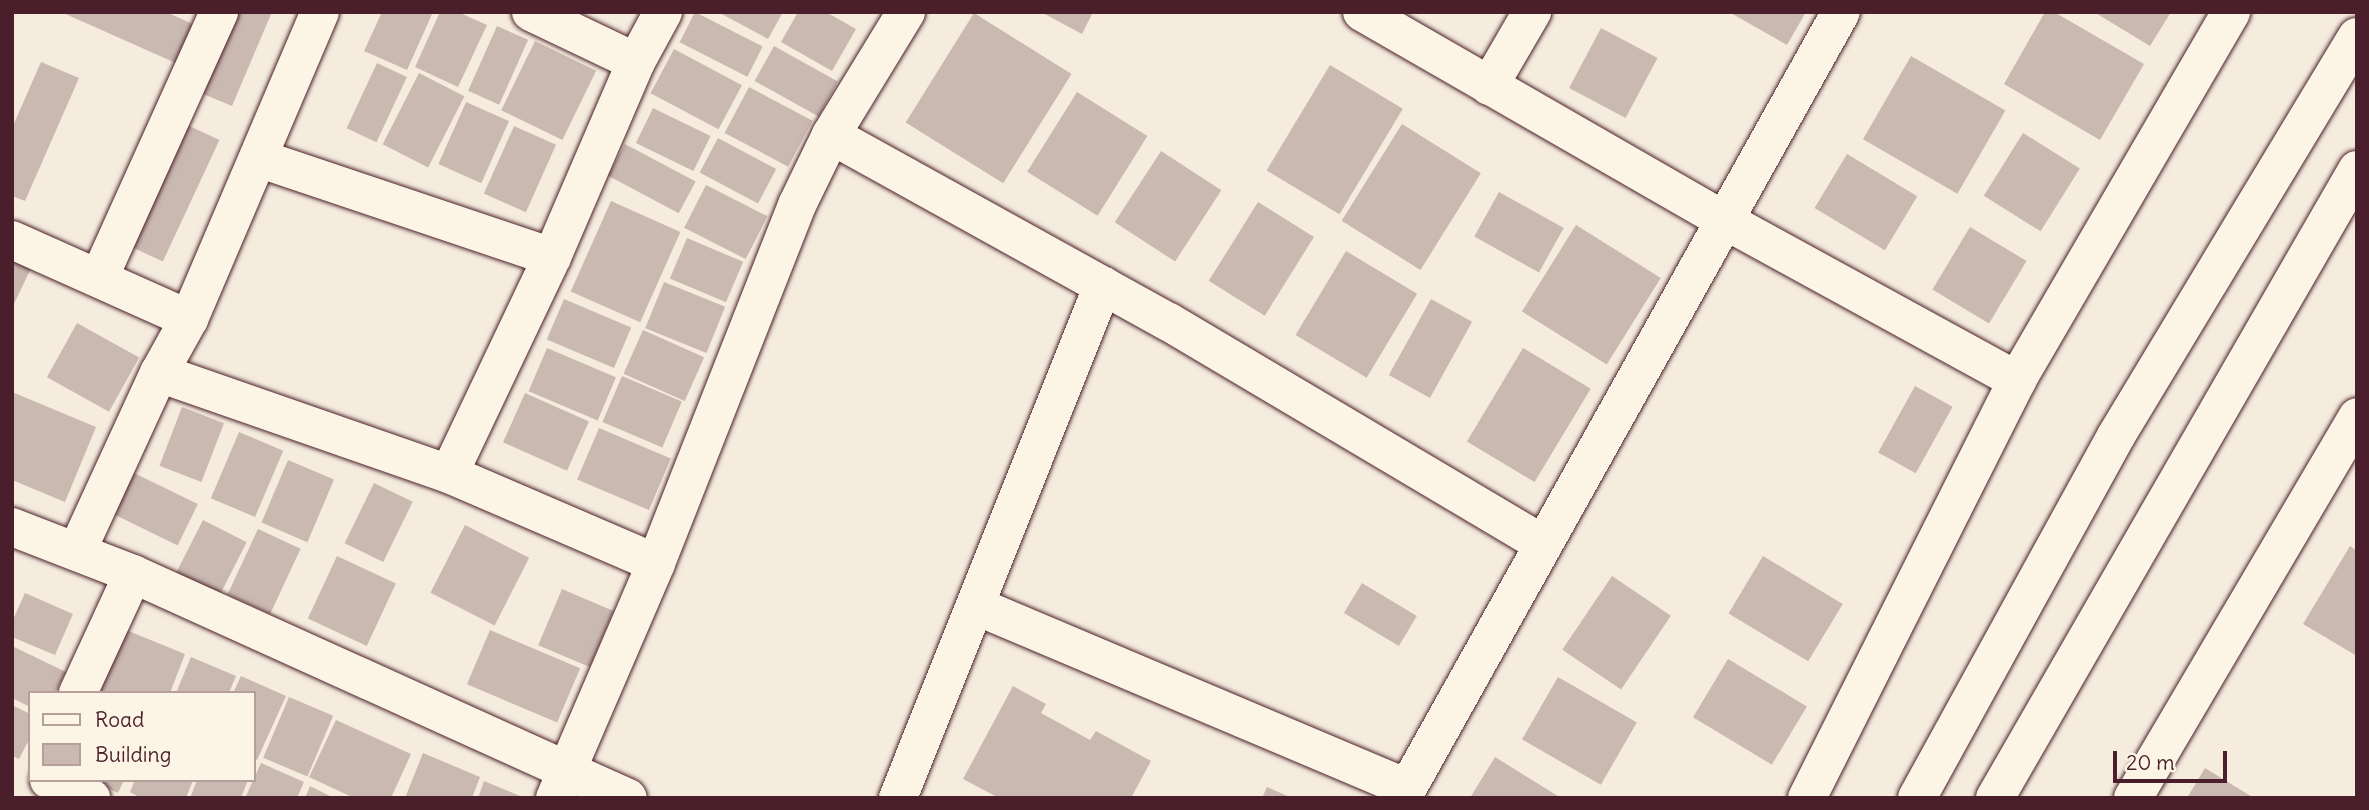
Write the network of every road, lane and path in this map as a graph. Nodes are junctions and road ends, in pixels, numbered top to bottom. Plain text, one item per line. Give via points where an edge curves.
1 (219, 12) edge
2 (320, 12) edge
3 (531, 12) edge
4 (663, 12) edge
5 (1362, 12) edge
6 (1532, 12) edge
7 (1841, 12) edge
8 (2231, 12) edge
9 (895, 16) edge
10 (2357, 37) edge
11 (636, 62) junction
12 (1489, 86) junction
13 (831, 135) junction
14 (261, 159) junction
15 (2357, 170) edge
16 (1726, 221) junction
17 (12, 240) edge
18 (552, 257) junction
19 (99, 278) junction
20 (1103, 285) junction
21 (190, 318) junction
22 (159, 373) junction
23 (2017, 380) junction
24 (2357, 417) edge
25 (449, 474) junction
26 (12, 527) edge
27 (1543, 544) junction
28 (77, 551) junction
29 (656, 563) junction
30 (132, 574) junction
31 (976, 606) junction
32 (79, 691) edge
33 (53, 782) edge
34 (560, 785) edge
35 (1404, 793) edge
36 (91, 798) edge
37 (628, 798) edge
38 (898, 798) edge
39 (1807, 798) edge
40 (1917, 798) edge
41 (1995, 798) edge
42 (2133, 798) edge

1 - 19 street
2 - 14 street
3 - 11 street
4 - 11 street
5 - 12 street
6 - 12 street
7 - 16 street
8 - 23 street
9 - 13 street
10 - 40 street via 2116,436
11 - 18 street
12 - 16 street
13 - 20 street
13 - 29 street via 797,205
14 - 18 street
14 - 21 street
15 - 41 street
16 - 23 street
16 - 27 street
17 - 19 street
18 - 25 street
19 - 21 street
20 - 27 street
20 - 31 street
21 - 22 street
22 - 25 street
22 - 28 street
23 - 39 street
24 - 42 street
25 - 29 street
26 - 28 street
27 - 35 street
28 - 30 street
29 - 34 street
30 - 32 street
30 - 34 street
31 - 35 street
31 - 38 street
33 - 36 street
34 - 37 street

